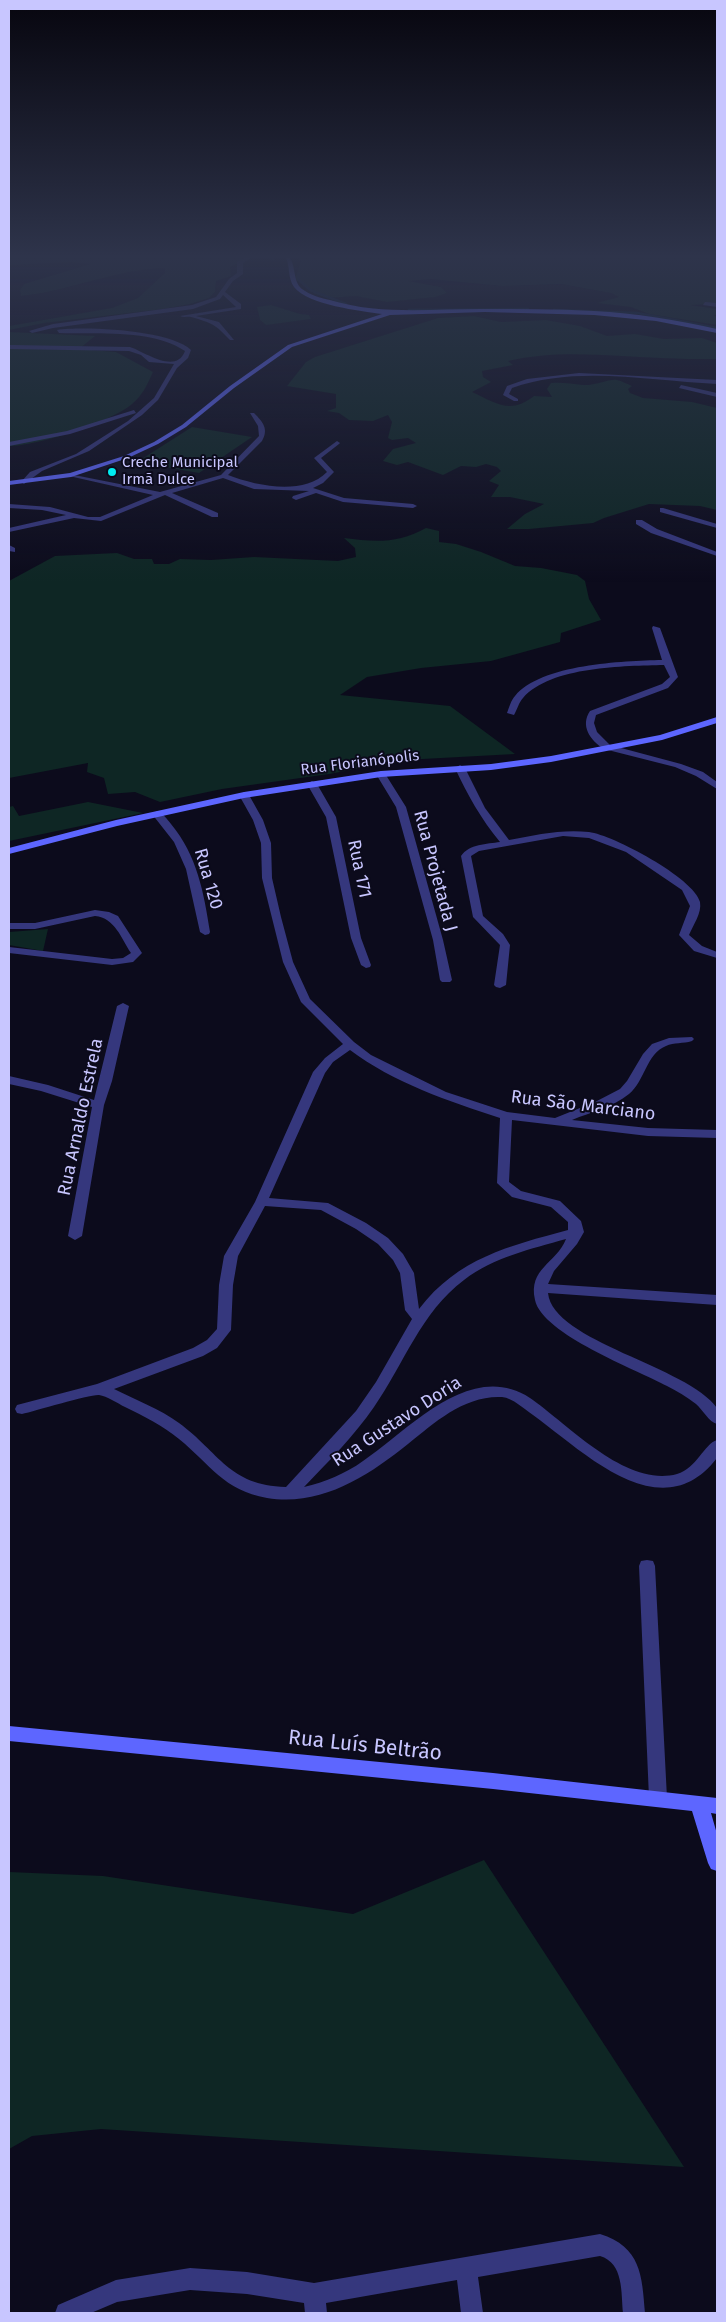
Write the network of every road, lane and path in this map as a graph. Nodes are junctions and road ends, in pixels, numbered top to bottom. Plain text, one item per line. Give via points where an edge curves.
1 (175, 366) edge
2 (261, 366) edge
3 (614, 377) junction
4 (717, 382) edge
5 (717, 395) edge
6 (516, 400) dead end
7 (148, 406) junction
8 (252, 414) dead end
9 (337, 443) dead end
10 (9, 444) edge
11 (71, 476) junction
12 (223, 476) junction
13 (24, 482) junction
14 (9, 483) edge
15 (309, 490) junction
16 (163, 493) junction
17 (296, 498) dead end
18 (9, 506) edge
19 (413, 506) dead end
20 (663, 510) dead end
21 (215, 515) dead end
22 (74, 516) junction
23 (639, 522) dead end
24 (717, 526) edge
25 (9, 530) edge
26 (717, 554) edge
27 (656, 628) dead end
28 (667, 662) junction
29 (511, 713) dead end
30 (717, 720) edge
31 (608, 747) junction
32 (460, 768) junction
33 (381, 774) junction
34 (312, 784) junction
35 (717, 786) edge
36 (244, 795) junction
37 (157, 814) junction
38 (508, 844) junction
39 (9, 851) edge
40 (9, 926) edge
41 (205, 932) dead end
42 (9, 950) edge
43 (717, 955) edge
44 (366, 964) dead end
45 (446, 980) dead end
46 (500, 985) dead end
47 (124, 1006) dead end
48 (688, 1039) dead end
49 (350, 1044) junction
50 (9, 1080) edge
51 (98, 1105) junction
52 (506, 1116) junction
53 (554, 1123) junction
54 (717, 1134) edge
55 (261, 1202) junction
56 (577, 1232) junction
57 (75, 1236) dead end
58 (540, 1288) junction
59 (717, 1300) edge
60 (419, 1318) junction
61 (100, 1389) junction
62 (22, 1409) dead end
63 (717, 1419) edge
64 (717, 1446) edge
65 (289, 1493) junction
66 (647, 1566) dead end
67 (9, 1733) edge
68 (658, 1798) junction
69 (699, 1804) junction
70 (717, 1806) edge
71 (717, 1863) edge
72 (466, 2269) junction
73 (315, 2304) edge
74 (66, 2313) edge
75 (472, 2313) edge
76 (634, 2313) edge

1 - 7 street via 156,399
2 - 11 street via 184,426 156,443
3 - 4 street
3 - 5 street
3 - 6 street via 557,376 528,380 506,392
7 - 10 street via 68,433
7 - 13 street via 78,455 31,474
8 - 12 street via 263,427 264,434
9 - 15 street via 317,458 331,472
11 - 13 street
11 - 16 street
12 - 15 street via 254,487
12 - 16 street
13 - 14 street
15 - 17 street
15 - 19 street via 366,504
16 - 21 street
16 - 22 street via 101,519
18 - 22 street via 40,507
20 - 24 street
22 - 25 street
23 - 26 street
27 - 28 street
28 - 29 street via 603,666 560,674 537,682 519,695
28 - 31 street via 674,672 671,681 604,707 589,718 592,732
30 - 31 street, Rua Florianópolis via 662,737
31 - 32 street, Rua Florianópolis via 533,762
31 - 35 street via 679,767 701,775
32 - 33 street, Rua Florianópolis
32 - 38 street via 488,821
33 - 34 street, Rua Florianópolis
33 - 45 street, Rua Projetada J via 401,807
34 - 36 street, Rua Florianópolis
34 - 44 street, Rua 171 via 331,817 356,938
36 - 37 street, Rua Florianópolis
36 - 49 street, Rua São Marciano via 266,843 267,878 288,962 305,1000
37 - 39 street, Rua Florianópolis
37 - 41 street, Rua 120 via 174,832 189,857
38 - 43 street via 577,833 630,850 692,895 696,904 684,934 691,946
38 - 46 street via 476,850 466,856 478,917 500,936 505,945
40 - 42 street via 35,926 95,913 105,914 114,918 137,953 134,958 112,962
47 - 51 street, Rua Arnaldo Estrela
48 - 53 street via 659,1043 646,1056 626,1090 610,1101
49 - 52 street, Rua São Marciano via 367,1057 442,1095
49 - 55 street via 319,1072
50 - 51 street
51 - 57 street, Rua Arnaldo Estrela
52 - 53 street, Rua São Marciano
52 - 56 street via 502,1183 517,1194 555,1204 566,1211 576,1220
53 - 54 street, Rua São Marciano via 648,1132
55 - 60 street via 323,1206 383,1241 407,1273 412,1310
55 - 61 street via 231,1256 224,1330 212,1344 176,1362
56 - 58 street via 568,1251 548,1268
56 - 60 street via 518,1248 461,1275 438,1293
58 - 59 street
58 - 63 street via 543,1304 552,1317 614,1355 688,1391 700,1399
60 - 65 street via 372,1400 348,1433
61 - 62 street
61 - 65 street, Rua Gustavo Doria via 176,1428 234,1482 269,1492
64 - 65 street, Rua Gustavo Doria via 706,1464 691,1475 674,1481 651,1482 628,1476 520,1399 505,1392 488,1390 466,1397 435,1415 358,1473 322,1490
66 - 68 street
67 - 68 street, Rua Luís Beltrão
68 - 69 street, Rua Luís Beltrão
69 - 70 street, Rua Luís Beltrão
69 - 71 street
72 - 73 street
72 - 75 street
72 - 76 street via 608,2246 624,2259 630,2276
73 - 74 street via 247,2283 190,2279 116,2291

